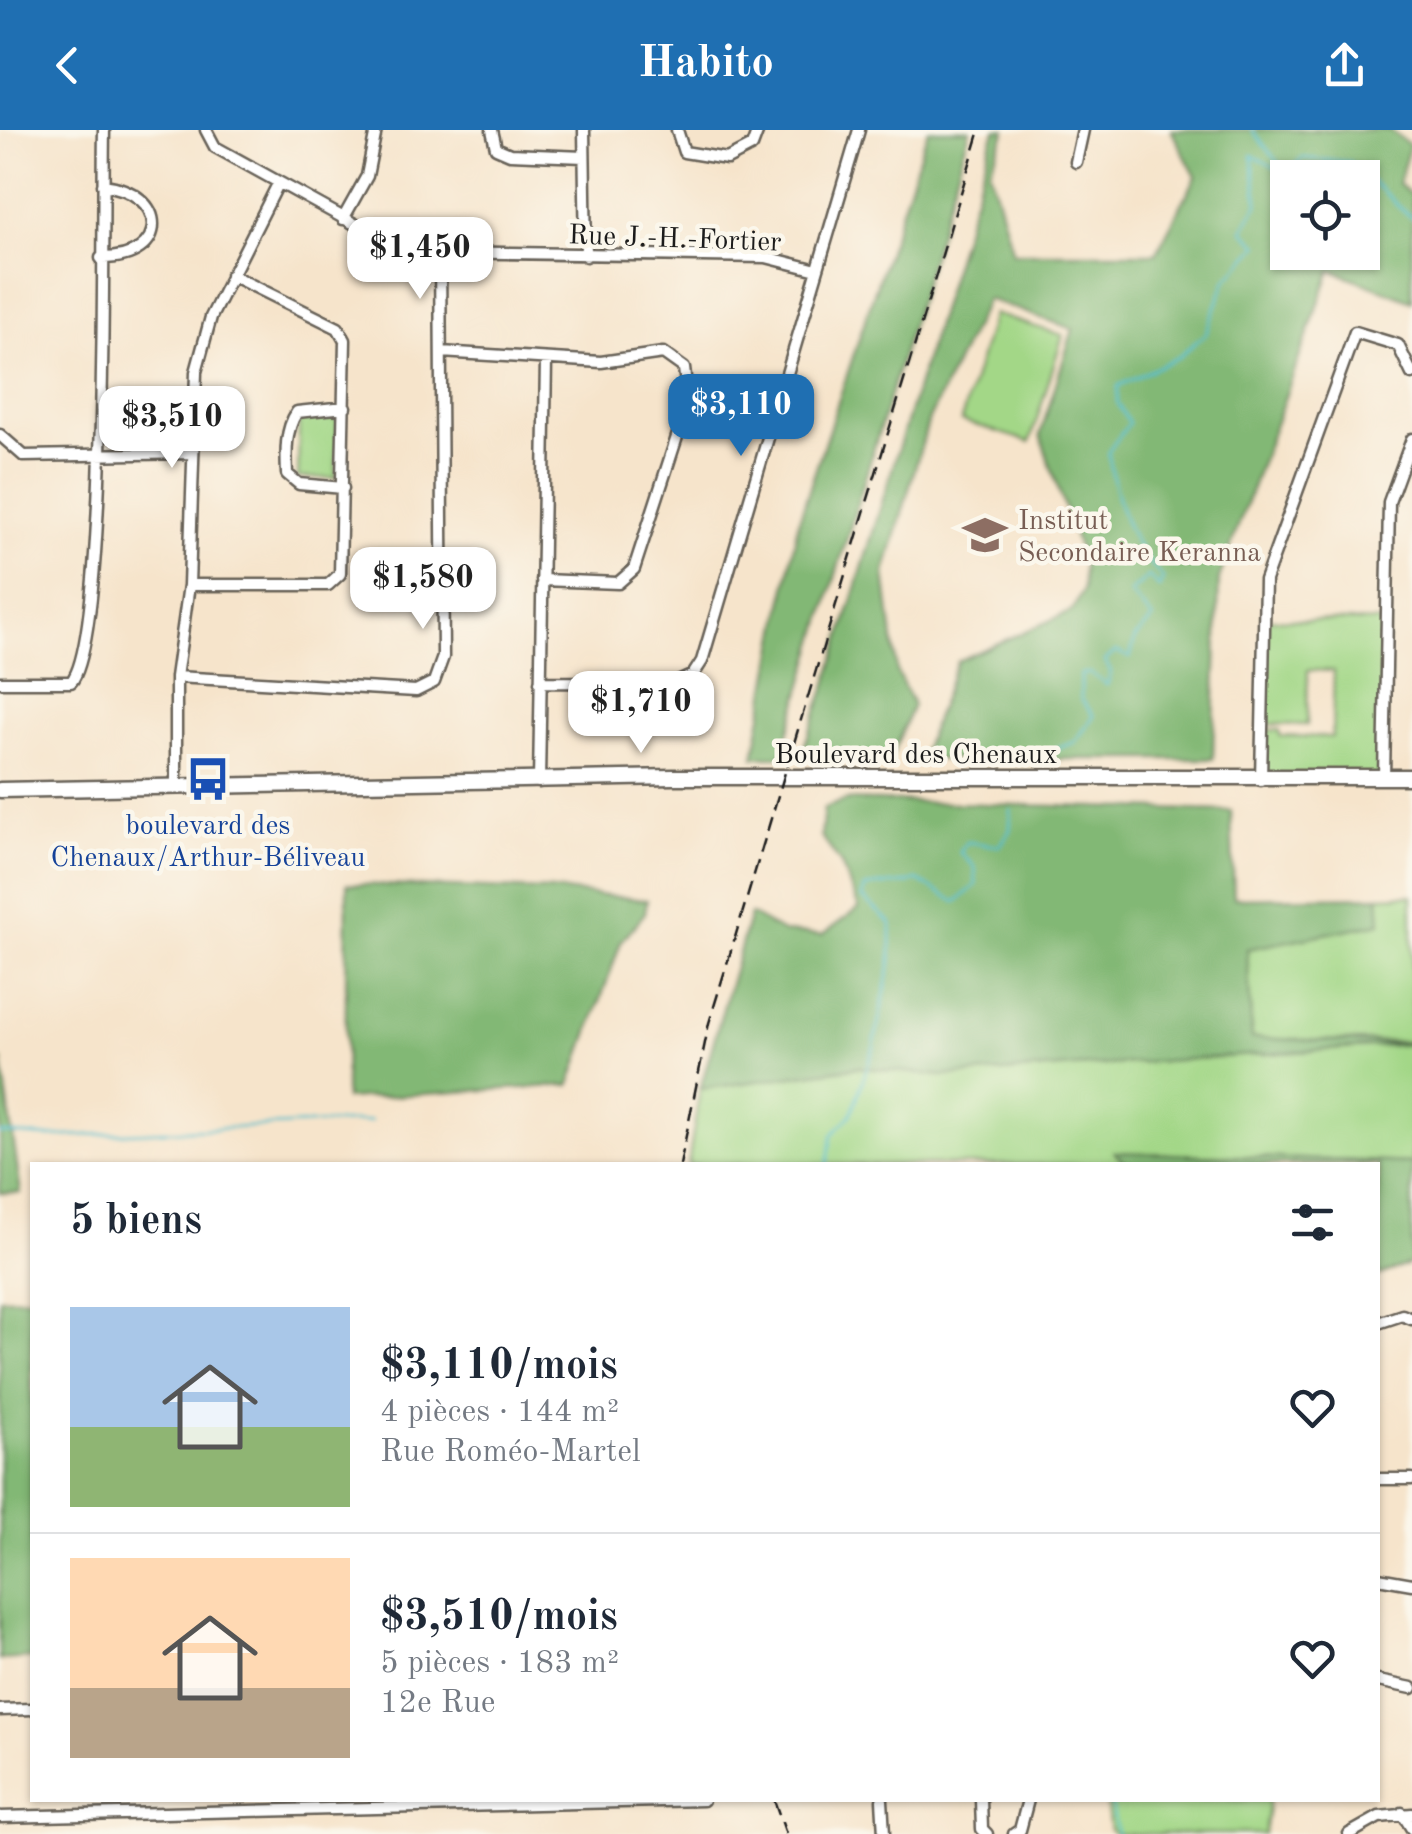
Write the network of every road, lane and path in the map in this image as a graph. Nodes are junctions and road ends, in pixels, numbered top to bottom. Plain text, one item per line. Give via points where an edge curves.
1 (104, 130) edge
2 (206, 130) edge
3 (376, 130) edge
4 (492, 130) edge
5 (584, 130) edge
6 (677, 130) edge
7 (758, 130) edge
8 (859, 130) edge
9 (1083, 130) edge
10 (584, 157) junction
11 (1076, 162) dead end
12 (278, 184) junction
13 (103, 185) junction
14 (342, 219) junction
15 (440, 252) junction
16 (586, 256) junction
17 (101, 258) junction
18 (817, 270) junction
19 (231, 275) junction
20 (441, 352) junction
21 (546, 360) junction
22 (1412, 374) edge
23 (345, 407) junction
24 (0, 435) edge
25 (1412, 439) edge
26 (192, 453) junction
27 (98, 457) junction
28 (343, 488) junction
29 (542, 580) junction
30 (188, 585) junction
31 (176, 677) junction
32 (0, 682) edge
33 (540, 682) junction
34 (1412, 777) edge
35 (1384, 778) junction
36 (1261, 780) junction
37 (538, 782) junction
38 (176, 785) junction
39 (0, 790) edge
40 (1412, 1318) edge
41 (1380, 1322) edge
42 (1380, 1479) edge
43 (1412, 1479) edge
44 (1380, 1578) edge
45 (1412, 1584) edge
46 (1380, 1684) edge
47 (1412, 1688) edge
48 (30, 1709) edge
49 (0, 1710) edge
50 (534, 1802) edge
51 (882, 1802) edge
52 (981, 1802) edge
53 (1027, 1802) edge
54 (1407, 1813) edge
55 (0, 1817) edge
56 (1412, 1830) edge
57 (884, 1834) edge
58 (987, 1834) edge
59 (1014, 1834) edge
60 (1349, 1834) edge

1 - 13 street
2 - 12 street, Rue J.-H.-Fortier via 215,148
3 - 14 street via 367,176
4 - 10 street via 496,148 510,154
5 - 10 street
6 - 7 street via 684,152 727,159 752,146
8 - 18 street
9 - 11 street
10 - 16 street
12 - 14 street, Rue J.-H.-Fortier
12 - 19 street
13 - 17 street
13 - 17 street via 141,196 154,218 141,250 127,258
14 - 15 street, Rue J.-H.-Fortier via 389,244
15 - 16 street, Rue J.-H.-Fortier
15 - 20 street
16 - 18 street, Rue J.-H.-Fortier via 766,257
17 - 27 street
18 - 33 street via 698,668 676,683
19 - 23 street via 338,328 345,340
19 - 26 street via 196,372
20 - 21 street
20 - 31 street via 443,656 434,682 416,691
21 - 29 street
21 - 29 street via 602,362 663,353 678,360 689,382 688,403 630,575 610,584
22 - 36 street via 1398,345 1356,332 1265,580
23 - 28 street
23 - 28 street via 296,412 288,426 286,466 299,484
24 - 27 street via 24,456
25 - 35 street via 1389,502
26 - 27 street
26 - 30 street
27 - 32 street via 96,567 83,664 72,682
28 - 30 street via 340,574 328,585
29 - 33 street
30 - 31 street
31 - 38 street
33 - 37 street
34 - 35 main road, Boulevard des Chenaux
35 - 36 main road, Boulevard des Chenaux
36 - 37 main road, Boulevard des Chenaux via 745,776
37 - 38 main road, Boulevard des Chenaux
38 - 39 main road, Boulevard des Chenaux
40 - 41 street
42 - 43 street
44 - 45 street
46 - 47 street
48 - 49 street
50 - 55 street
51 - 57 street
52 - 58 street
53 - 59 street
54 - 56 street
54 - 60 street via 1379,1817

